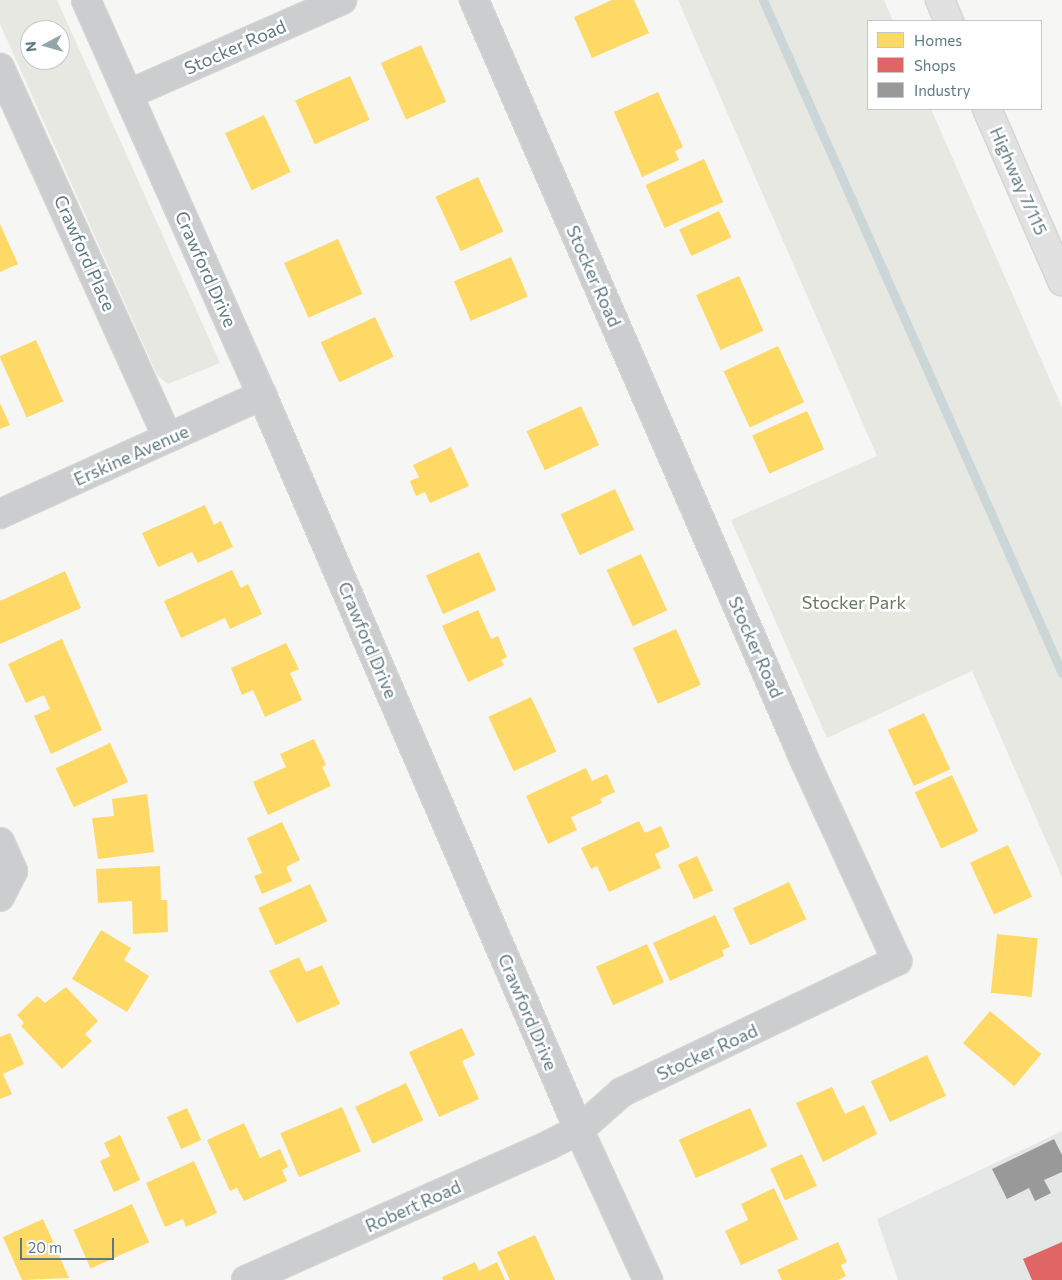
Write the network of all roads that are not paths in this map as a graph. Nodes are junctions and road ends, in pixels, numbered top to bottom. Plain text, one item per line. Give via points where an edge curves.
1 (86, 0) edge
2 (342, 0) edge
3 (474, 0) edge
4 (940, 0) edge
5 (949, 20) edge
6 (2, 78) edge
7 (129, 94) junction
8 (987, 110) edge
9 (1062, 281) edge
10 (262, 395) junction
11 (168, 438) junction
12 (0, 514) edge
13 (0, 842) edge
14 (0, 897) edge
15 (580, 1130) junction
16 (246, 1280) edge
17 (648, 1280) edge

1 - 7 street, Crawford Drive
2 - 7 street, Stocker Road
3 - 15 street, Stocker Road via 802,754 897,962 622,1092
4 - 5 highway
6 - 11 street, Crawford Place
7 - 10 street, Crawford Drive
8 - 9 highway, Highway 7/115
10 - 11 street, Erskine Avenue
10 - 15 street, Crawford Drive
11 - 12 street, Erskine Avenue
13 - 14 street via 13,871
15 - 16 street, Robert Road
15 - 17 street, Crawford Drive

